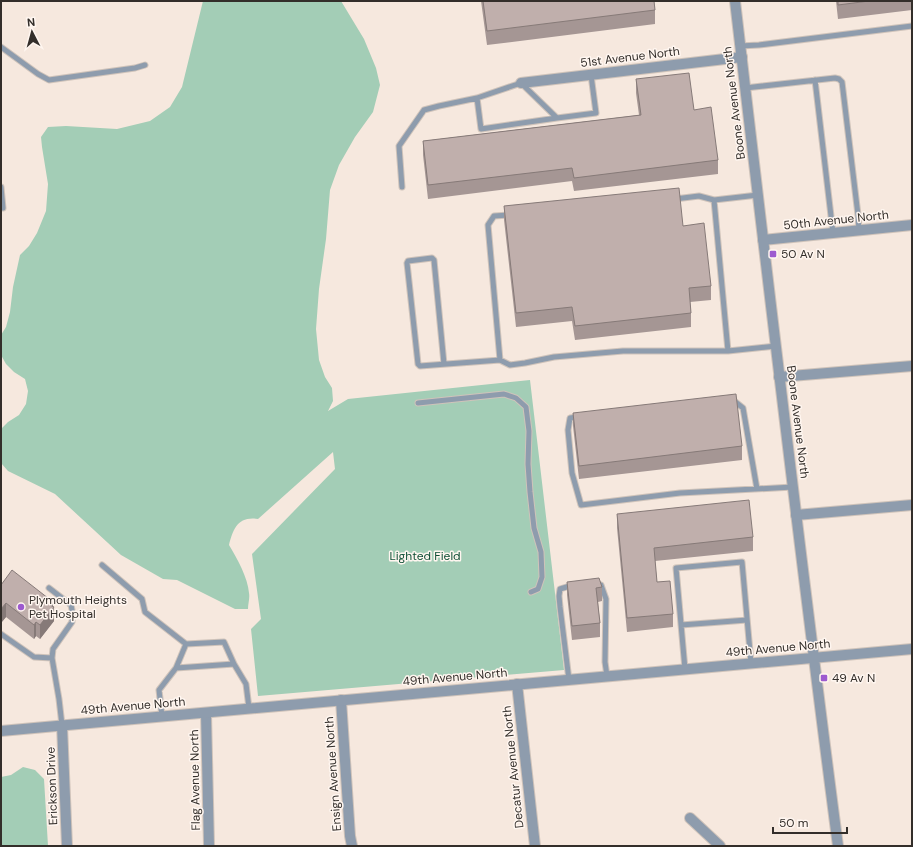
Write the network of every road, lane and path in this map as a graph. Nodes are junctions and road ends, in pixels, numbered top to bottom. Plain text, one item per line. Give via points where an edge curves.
1 (735, 1) edge
2 (912, 26) edge
3 (740, 46) junction
4 (1, 47) edge
5 (742, 57) junction
6 (146, 65) dead end
7 (591, 75) junction
8 (815, 80) junction
9 (521, 83) junction
10 (745, 88) junction
11 (477, 98) junction
12 (557, 118) junction
13 (1, 187) edge
14 (402, 187) dead end
15 (758, 195) junction
16 (668, 199) edge
17 (714, 200) junction
18 (1, 208) edge
19 (518, 214) edge
20 (912, 225) edge
21 (859, 230) junction
22 (833, 233) junction
23 (763, 240) junction
24 (776, 346) junction
25 (728, 351) junction
26 (500, 360) junction
27 (444, 364) junction
28 (912, 366) edge
29 (779, 377) junction
30 (727, 400) edge
31 (418, 403) dead end
32 (585, 416) edge
33 (793, 488) junction
34 (757, 489) junction
35 (912, 505) edge
36 (796, 515) junction
37 (102, 565) dead end
38 (576, 584) edge
39 (592, 584) edge
40 (49, 588) dead end
41 (531, 592) dead end
42 (747, 620) junction
43 (681, 626) junction
44 (1, 634) edge
45 (186, 644) junction
46 (912, 649) edge
47 (52, 658) junction
48 (813, 658) junction
49 (234, 664) junction
50 (751, 664) junction
51 (176, 668) junction
52 (685, 669) junction
53 (607, 676) junction
54 (569, 680) junction
55 (517, 684) junction
56 (341, 700) junction
57 (249, 708) junction
58 (206, 713) junction
59 (162, 716) junction
60 (62, 725) junction
61 (1, 731) edge
62 (690, 818) dead end
63 (67, 846) edge
64 (209, 846) edge
65 (352, 846) edge
66 (535, 846) edge
67 (720, 846) edge
68 (838, 846) edge

1 - 3 street, Boone Avenue North
2 - 3 lane
3 - 5 street, Boone Avenue North
4 - 6 lane via 49,80
5 - 7 street, 51st Avenue North
5 - 10 street, Boone Avenue North
7 - 9 street, 51st Avenue North
7 - 12 lane via 596,114
8 - 10 lane
8 - 21 lane via 835,78 842,82
8 - 22 lane
9 - 11 lane
9 - 12 lane
10 - 15 street, Boone Avenue North
11 - 12 lane via 481,129
11 - 14 lane via 424,110 399,146
13 - 18 lane
15 - 17 lane
15 - 23 street, Boone Avenue North
16 - 17 lane via 700,196
17 - 25 lane
19 - 26 lane via 494,216 488,225
20 - 21 street, 50th Avenue North
21 - 22 street, 50th Avenue North
22 - 23 street, 50th Avenue North
23 - 24 street, Boone Avenue North
24 - 25 lane
24 - 29 street, Boone Avenue North
25 - 26 lane via 623,351 554,357 510,365
26 - 27 lane
27 - 27 lane via 418,364 408,261 432,258 434,260
28 - 29 street
29 - 33 street, Boone Avenue North
30 - 34 lane via 734,400 743,408
31 - 41 lane via 504,394 516,398 526,406 530,492 534,528 542,552 542,577 538,589
32 - 34 lane via 570,418 568,430 572,473 582,505 680,493
33 - 34 lane
33 - 36 street, Boone Avenue North
35 - 36 street
36 - 48 street, Boone Avenue North
37 - 45 lane via 142,599 145,612
38 - 54 lane via 560,589 559,596
39 - 53 lane via 601,585 606,598
40 - 47 lane via 71,605 72,610 72,622 53,649
42 - 43 lane
42 - 43 lane via 742,562 676,568
42 - 50 lane
43 - 52 lane
44 - 47 lane via 34,657
45 - 49 lane via 224,642
45 - 51 lane
46 - 48 street, 49th Avenue North
47 - 60 lane
48 - 50 street, 49th Avenue North
48 - 68 street, Boone Avenue North
49 - 51 lane
49 - 57 lane via 246,684
50 - 52 street, 49th Avenue North
51 - 59 lane via 159,690
52 - 53 street, 49th Avenue North
53 - 54 street, 49th Avenue North
54 - 55 street, 49th Avenue North
55 - 56 street, 49th Avenue North
55 - 66 street, Decatur Avenue North
56 - 57 street, 49th Avenue North
56 - 65 street, Ensign Avenue North
57 - 58 street, 49th Avenue North
58 - 59 street, 49th Avenue North
58 - 64 street, Flag Avenue North
59 - 60 street, 49th Avenue North
60 - 61 street, 49th Avenue North
60 - 63 street, Erickson Drive
62 - 67 street

